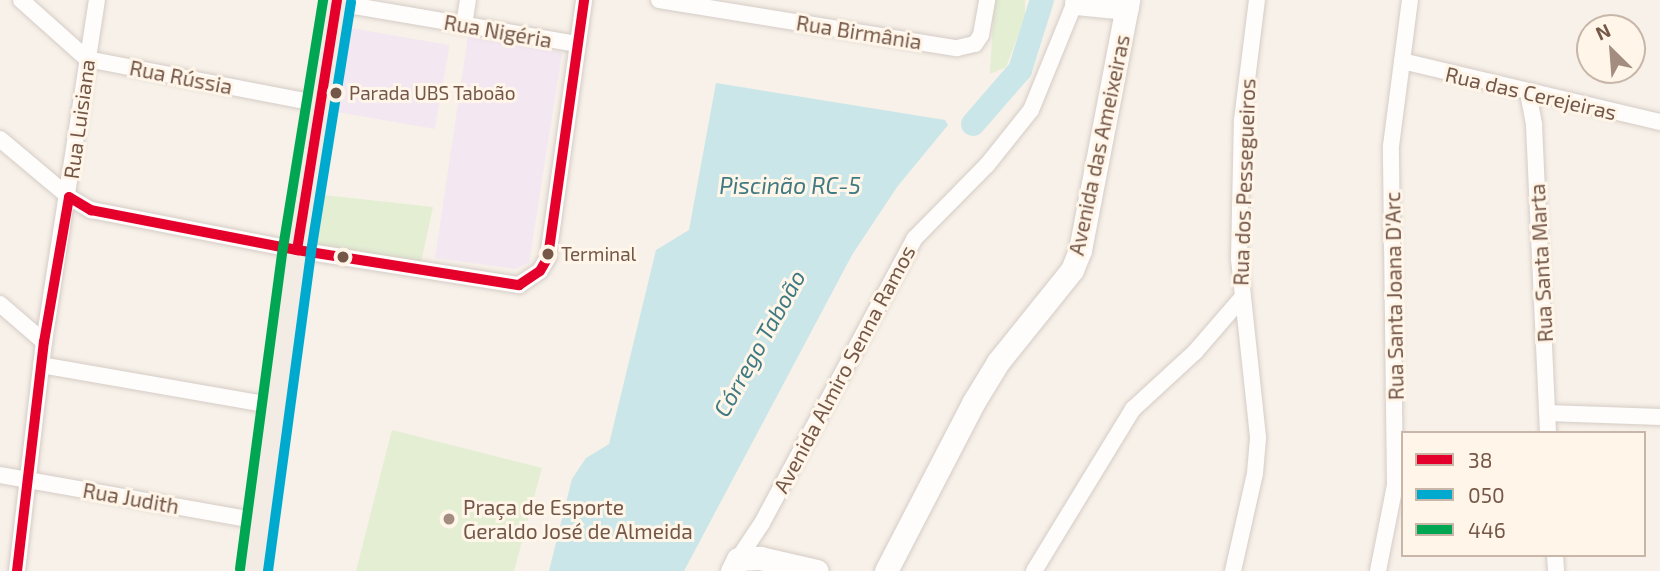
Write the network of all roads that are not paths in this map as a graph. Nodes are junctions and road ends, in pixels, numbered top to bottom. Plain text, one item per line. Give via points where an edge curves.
1 (21, 0) edge
2 (97, 0) edge
3 (468, 0) edge
4 (584, 0) edge
5 (659, 0) edge
6 (986, 0) edge
7 (1257, 0) edge
8 (1410, 0) edge
9 (1076, 1) edge
10 (337, 2) edge
11 (1128, 4) edge
12 (464, 25) junction
13 (577, 44) junction
14 (87, 59) junction
15 (1402, 61) junction
16 (1528, 93) junction
17 (320, 104) junction
18 (1660, 122) edge
19 (0, 139) edge
20 (68, 197) junction
21 (296, 250) junction
22 (1240, 300) junction
23 (0, 304) edge
24 (44, 342) junction
25 (41, 365) junction
26 (277, 406) junction
27 (1548, 413) junction
28 (1660, 417) edge
29 (1549, 431) edge
30 (0, 475) edge
31 (27, 479) junction
32 (263, 522) junction
33 (735, 565) edge
34 (17, 571) edge
35 (254, 571) edge
36 (817, 571) edge
37 (886, 571) edge
38 (1034, 571) edge
39 (1233, 571) edge
40 (1378, 571) edge

1 - 14 street
2 - 14 street, Rua Luisiana
3 - 12 street
4 - 13 street
5 - 6 street, Rua Birmânia via 957,48 975,44 981,35
7 - 22 street, Rua dos Pessegueiros via 1242,120
8 - 15 street, Rua Santa Joana D'Arc
9 - 11 street
9 - 33 street, Avenida Almiro Senna Ramos via 1031,110 987,165 914,239
10 - 12 street, Rua Nigéria
10 - 17 main road
11 - 37 street, Avenida das Ameixeiras via 1072,270 979,393
12 - 13 street, Rua Nigéria
13 - 21 street via 548,257 540,271 520,285
14 - 17 street, Rua Rússia
14 - 20 street, Rua Luisiana
15 - 16 street, Rua das Cerejeiras
15 - 40 street, Rua Santa Joana D'Arc via 1391,146 1395,485
16 - 18 street, Rua das Cerejeiras
16 - 27 street, Rua Santa Marta via 1534,125
17 - 21 main road
19 - 20 street
20 - 21 street via 91,210
20 - 24 street, Rua Luisiana
21 - 26 main road
22 - 38 street via 1195,352 1133,409
22 - 39 street, Rua dos Pessegueiros via 1257,399 1258,437 1255,473
23 - 24 street
24 - 25 street, Rua Luisiana
25 - 26 street
25 - 31 street, Rua Luisiana
26 - 32 main road
27 - 28 street
27 - 29 street, Rua Santa Marta
30 - 31 street, Rua Judith
31 - 32 street, Rua Judith
31 - 34 street, Rua Luisiana
32 - 35 main road
33 - 36 street via 774,559

